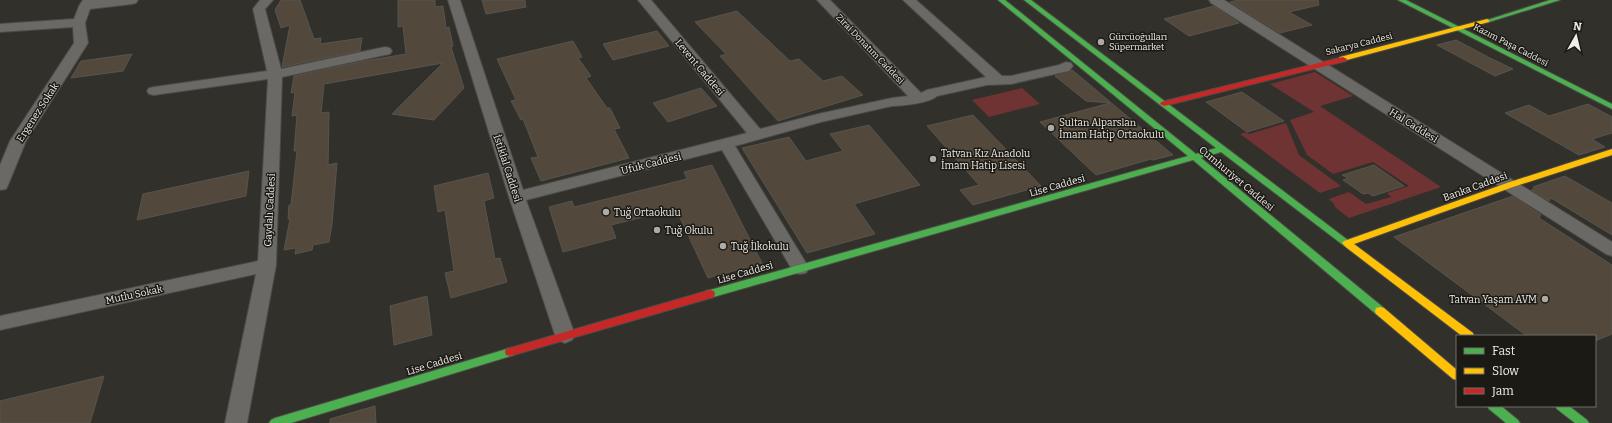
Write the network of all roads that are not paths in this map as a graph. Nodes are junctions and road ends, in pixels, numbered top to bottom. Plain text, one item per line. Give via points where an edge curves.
1 (132, 0) edge
2 (267, 0) edge
3 (454, 0) edge
4 (644, 0) edge
5 (823, 0) edge
6 (909, 0) edge
7 (1001, 0) edge
8 (1027, 0) edge
9 (1215, 0) edge
10 (1401, 0) edge
11 (1557, 0) edge
12 (87, 3) edge
13 (79, 23) junction
14 (0, 28) edge
15 (1459, 30) junction
16 (385, 51) dead end
17 (1073, 64) junction
18 (1318, 64) junction
19 (275, 74) junction
20 (1000, 81) junction
21 (154, 90) dead end
22 (923, 97) junction
23 (1164, 104) junction
24 (1612, 107) edge
25 (757, 135) junction
26 (726, 144) junction
27 (1222, 149) junction
28 (1612, 152) edge
29 (1195, 157) junction
30 (0, 185) edge
31 (1510, 185) junction
32 (517, 197) junction
33 (1347, 243) junction
34 (1612, 250) edge
35 (267, 265) junction
36 (800, 268) junction
37 (0, 323) edge
38 (565, 335) junction
39 (1468, 335) edge
40 (1456, 375) edge
41 (1494, 407) edge
42 (1562, 407) edge
43 (236, 423) edge
44 (275, 423) edge
45 (1514, 423) edge
46 (1583, 423) edge

1 - 12 street
2 - 19 street, Gaydalı Caddesi via 259,9
3 - 32 street, İstiklal Caddesi
4 - 25 street, Levent Caddesi
5 - 22 street, Zirai Donatım Caddesi
6 - 20 street
7 - 17 main road, Cumhuriyet Caddesi
8 - 23 main road, Cumhuriyet Caddesi
9 - 18 street, Hal Caddesi
10 - 15 main road, Kazım Paşa Caddesi
11 - 15 main road, Sakarya Caddesi
12 - 13 street
13 - 14 street
13 - 30 street, Ergenez Sokak via 81,43 18,141
15 - 18 main road, Sakarya Caddesi
15 - 24 main road, Kazım Paşa Caddesi
16 - 19 street
17 - 20 street, Ufuk Caddesi
17 - 29 main road, Cumhuriyet Caddesi
18 - 23 main road, Sakarya Caddesi
18 - 31 street, Hal Caddesi
19 - 21 street
19 - 35 street, Gaydalı Caddesi
20 - 22 street, Ufuk Caddesi via 935,97
22 - 25 street, Ufuk Caddesi via 888,108
23 - 27 main road, Cumhuriyet Caddesi
25 - 26 street, Ufuk Caddesi
26 - 32 street, Ufuk Caddesi
26 - 36 street
27 - 29 main road, Lise Caddesi
27 - 33 main road, Cumhuriyet Caddesi
28 - 31 main road, Banka Caddesi
29 - 36 main road, Lise Caddesi
29 - 40 main road, Cumhuriyet Caddesi
31 - 33 main road, Banka Caddesi
31 - 34 street, Hal Caddesi
32 - 38 street, İstiklal Caddesi
33 - 39 main road, Cumhuriyet Caddesi
35 - 37 street, Mutlu Sokak
35 - 43 street, Gaydalı Caddesi
36 - 38 main road, Lise Caddesi
38 - 44 main road, Lise Caddesi
41 - 45 main road
42 - 46 main road

